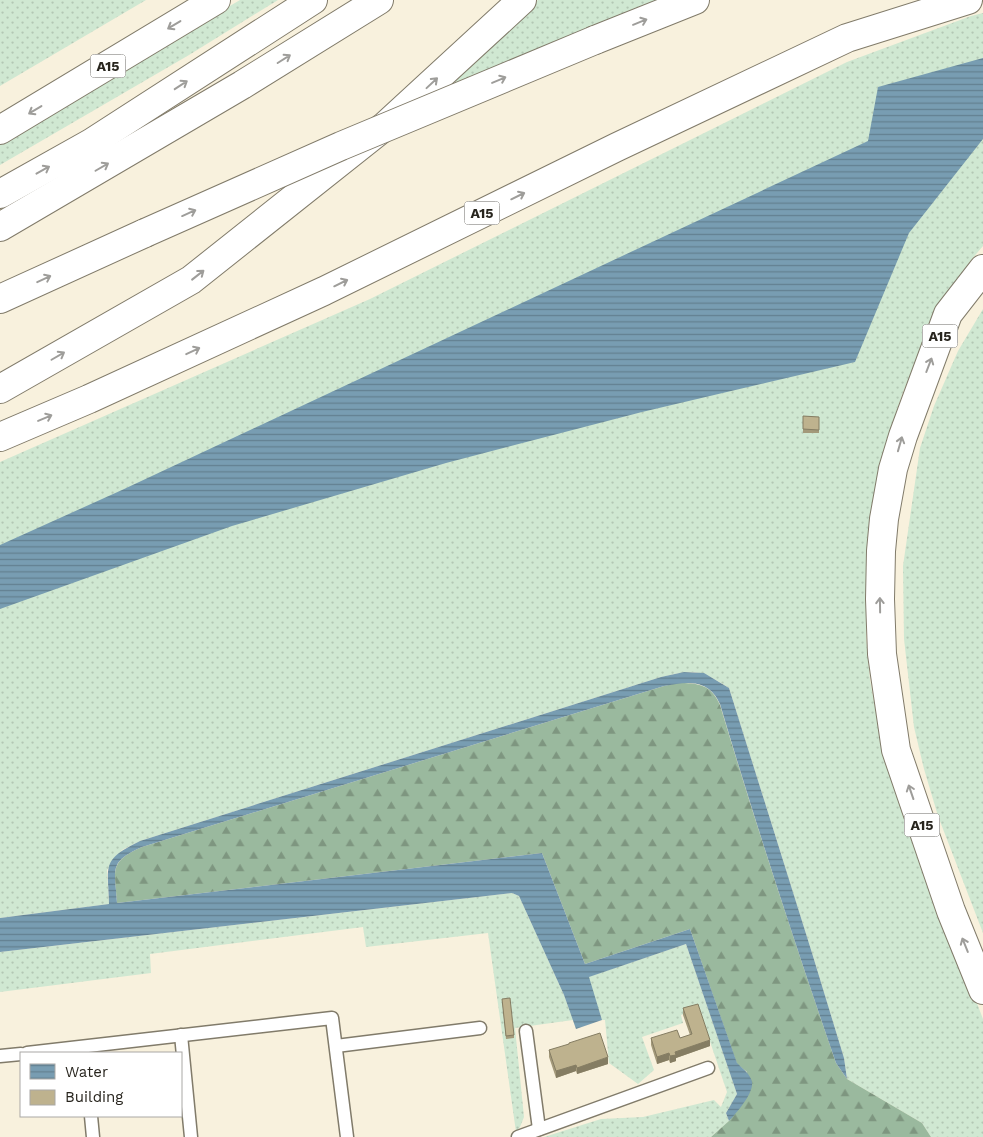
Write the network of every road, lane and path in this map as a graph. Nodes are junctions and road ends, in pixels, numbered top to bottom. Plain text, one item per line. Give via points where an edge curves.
1 (216, 0) edge
2 (314, 0) edge
3 (379, 0) edge
4 (522, 0) edge
5 (695, 0) edge
6 (968, 0) edge
7 (0, 130) edge
8 (0, 194) edge
9 (0, 227) edge
10 (983, 269) edge
11 (0, 299) edge
12 (0, 389) edge
13 (0, 437) edge
14 (983, 990) edge
15 (480, 1028) dead end
16 (526, 1031) dead end
17 (181, 1035) junction
18 (336, 1046) junction
19 (84, 1050) edge
20 (46, 1052) edge
21 (20, 1054) edge
22 (0, 1056) edge
23 (708, 1068) dead end
24 (91, 1117) edge
25 (539, 1129) junction
26 (93, 1137) edge
27 (191, 1137) edge
28 (347, 1137) edge
29 (518, 1137) edge

1 -> 7 highway, A15
8 -> 2 highway via 91,143
9 -> 3 highway via 242,85
12 -> 4 highway via 191,280 385,126
11 -> 5 highway, bridge via 341,146
13 -> 6 highway, A15 via 324,291 847,38
14 -> 10 highway, A15 via 951,911 896,750 880,630 884,520 893,470 911,410 948,314
15 - 18 lane
16 - 25 lane
17 - 18 lane via 332,1018
17 - 19 lane
17 - 27 lane
18 - 28 lane
19 - 20 lane
21 - 22 lane
23 - 25 lane
24 - 26 lane
25 - 29 lane

